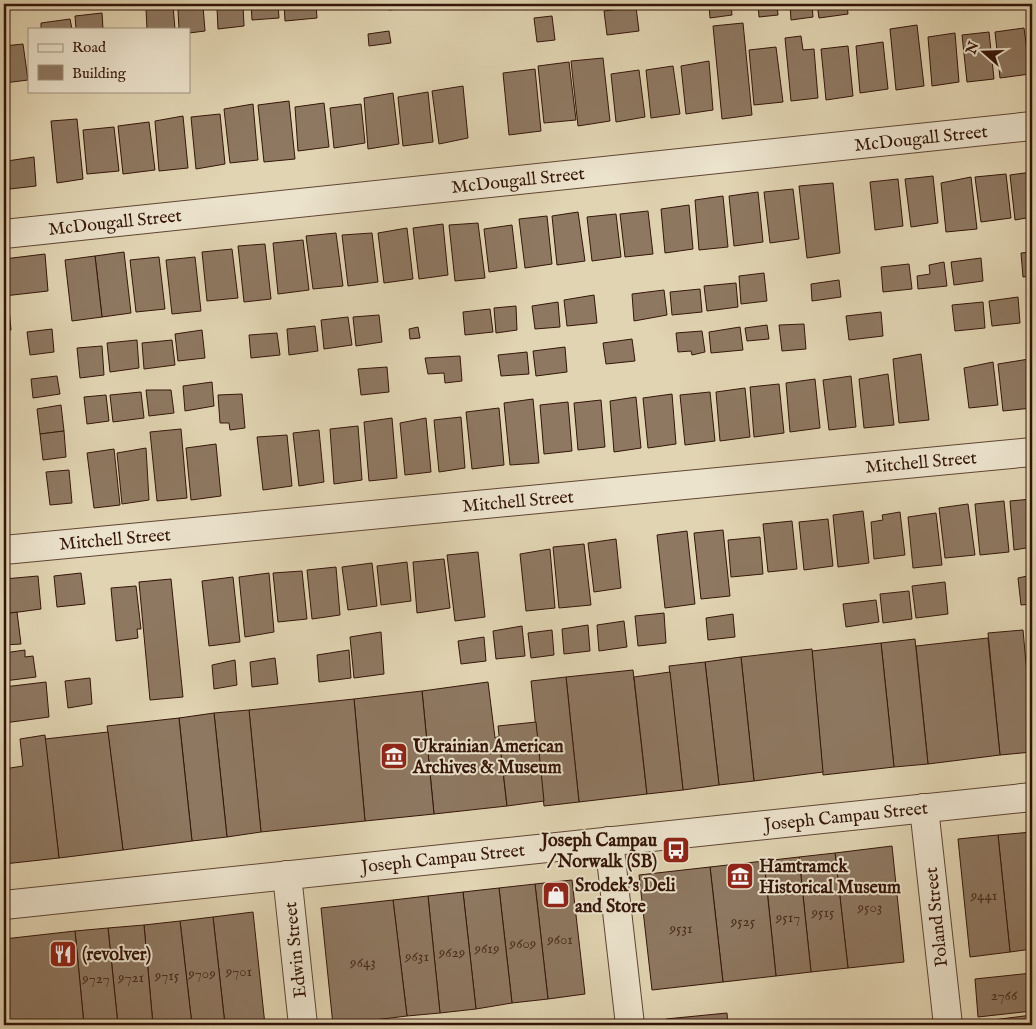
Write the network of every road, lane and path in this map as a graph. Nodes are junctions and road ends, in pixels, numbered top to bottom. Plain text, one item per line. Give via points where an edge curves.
1 (1032, 126) edge
2 (4, 234) edge
3 (1032, 452) edge
4 (4, 550) edge
5 (1032, 796) edge
6 (924, 808) junction
7 (610, 841) junction
8 (287, 875) junction
9 (4, 905) edge
10 (303, 1025) edge
11 (630, 1025) edge
12 (948, 1025) edge

1 - 2 street, McDougall Street
3 - 4 street, Mitchell Street
5 - 6 street, Joseph Campau Street
6 - 7 street, Joseph Campau Street
6 - 12 street, Poland Street
7 - 8 street, Joseph Campau Street
7 - 11 street
8 - 9 street, Joseph Campau Street
8 - 10 street, Edwin Street

